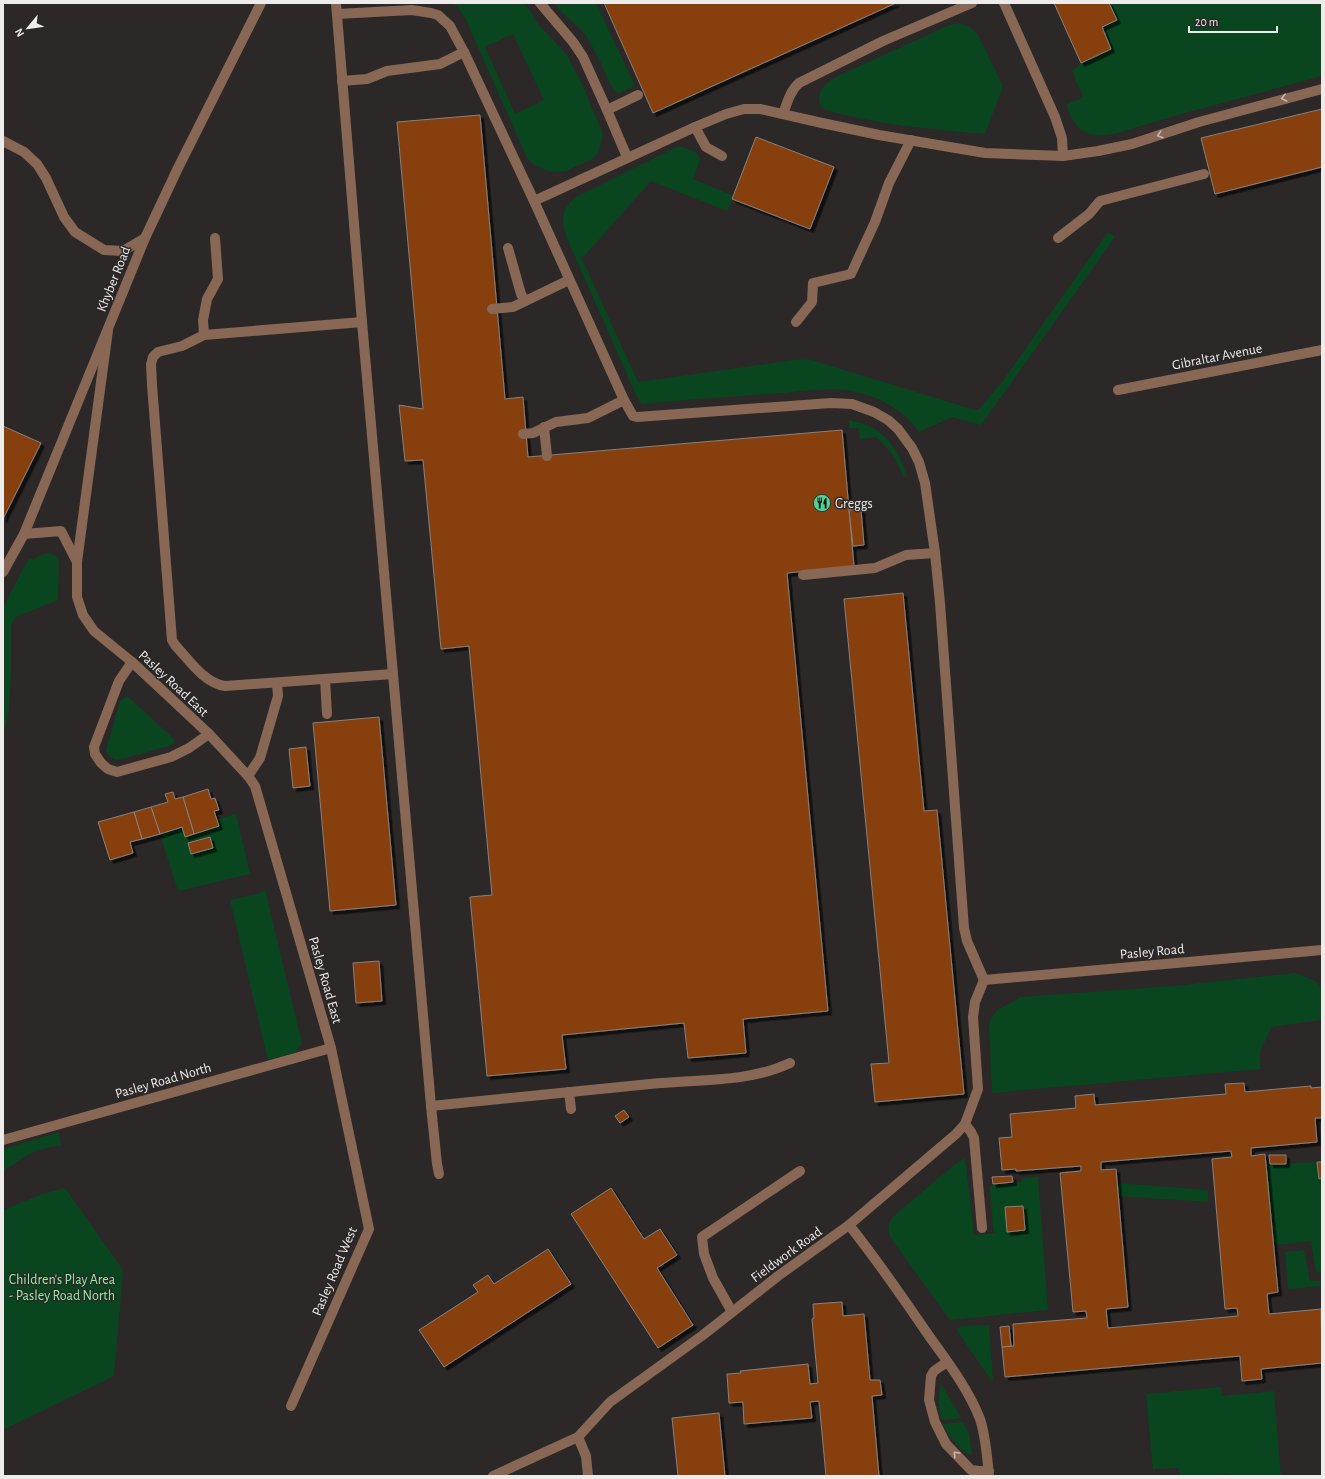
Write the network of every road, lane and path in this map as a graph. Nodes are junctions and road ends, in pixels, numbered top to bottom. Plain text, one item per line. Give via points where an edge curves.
1 (261, 3) edge
2 (336, 3) edge
3 (540, 3) edge
4 (972, 3) edge
5 (1004, 3) edge
6 (337, 14) junction
7 (464, 52) junction
8 (342, 81) junction
9 (1322, 89) edge
10 (638, 95) dead end
11 (607, 110) junction
12 (784, 114) junction
13 (695, 127) junction
14 (911, 140) junction
15 (3, 141) edge
16 (722, 156) dead end
17 (1064, 156) junction
18 (627, 157) junction
19 (1204, 174) dead end
20 (534, 201) junction
21 (145, 238) junction
22 (215, 238) dead end
23 (1058, 238) dead end
24 (508, 248) dead end
25 (569, 280) junction
26 (525, 301) junction
27 (492, 308) dead end
28 (362, 322) junction
29 (796, 322) dead end
30 (108, 330) junction
31 (204, 335) junction
32 (1322, 350) edge
33 (1118, 390) dead end
34 (624, 400) junction
35 (544, 427) junction
36 (523, 434) dead end
37 (547, 456) dead end
38 (24, 534) junction
39 (935, 553) junction
40 (77, 562) junction
41 (3, 572) edge
42 (803, 575) dead end
43 (132, 662) junction
44 (392, 674) junction
45 (325, 679) junction
46 (277, 683) junction
47 (327, 714) dead end
48 (209, 734) junction
49 (248, 776) junction
50 (1322, 950) edge
51 (984, 980) junction
52 (331, 1048) junction
53 (790, 1062) dead end
54 (569, 1092) junction
55 (431, 1106) junction
56 (571, 1109) dead end
57 (965, 1124) junction
58 (3, 1140) edge
59 (800, 1171) dead end
60 (440, 1174) dead end
61 (849, 1225) junction
62 (982, 1228) dead end
63 (732, 1312) junction
64 (947, 1362) junction
65 (291, 1406) dead end
66 (578, 1437) junction
67 (989, 1474) edge
68 (493, 1476) edge
69 (588, 1476) edge

1 - 21 lane, Khyber Road
2 - 6 lane
3 - 11 lane via 583,57
4 - 12 lane via 883,41 799,83 789,97
5 - 17 lane via 1055,117 1062,138
6 - 7 lane via 412,10 438,15 450,26
6 - 8 lane
7 - 8 lane via 440,64 387,71 367,79
7 - 20 lane
8 - 28 lane
9 -> 17 lane via 1199,122 1132,144
10 - 11 lane
11 - 18 lane
12 - 13 lane via 744,109
12 - 14 lane via 822,124
13 - 16 lane via 706,147
13 - 18 lane
14 - 17 lane via 986,153
14 - 29 lane via 889,183 875,222 851,274 813,284 812,302
15 - 21 lane via 24,152 37,164 64,217 75,232 104,250 123,251
18 - 20 lane
19 - 23 lane via 1100,201 1089,214
20 - 25 lane
21 - 30 lane, Khyber Road
22 - 31 lane via 218,279 207,299 203,320
24 - 26 lane
25 - 26 lane
25 - 34 lane
26 - 27 lane via 513,307
28 - 31 lane
28 - 44 lane
30 - 38 lane, Khyber Road
30 - 40 lane, Pasley Road East
31 - 46 lane via 182,346 158,352 151,364 172,640 206,678 218,685
32 - 33 lane, Gibraltar Avenue
34 - 35 lane via 588,418 556,422
34 - 39 lane via 633,416 637,417 831,403 852,404 874,412 898,429 919,462 925,483
35 - 36 lane via 533,433
35 - 37 lane
38 - 40 lane via 61,531
38 - 41 lane, Khyber Road
39 - 42 lane via 906,555 875,568
39 - 51 lane via 964,928 966,941
40 - 43 lane, Pasley Road East via 77,597 82,615 94,631
43 - 48 lane, Pasley Road East
43 - 48 lane via 118,681 94,746 101,764 117,772 171,757
44 - 45 lane
44 - 55 lane
45 - 46 lane
45 - 47 lane
46 - 49 lane via 278,696 260,758
48 - 49 lane, Pasley Road East
49 - 52 lane, Pasley Road East via 258,795
50 - 51 lane, Pasley Road
51 - 57 lane, Fieldwork Road via 975,1002 973,1017 978,1089
52 - 58 lane, Pasley Road North
52 - 65 lane, Pasley Road West via 369,1229
53 - 54 lane via 775,1070 753,1076
54 - 55 lane
54 - 56 lane
55 - 60 lane
57 - 61 lane, Fieldwork Road
57 - 62 lane via 974,1138
59 - 63 lane via 702,1237 704,1254 711,1272
61 - 63 lane, Fieldwork Road
61 - 64 lane via 878,1262
63 - 66 lane, Fieldwork Road via 610,1402
64 - 67 lane via 980,1419
67 -> 64 lane via 971,1470 946,1444 935,1422 929,1400 931,1376
66 - 68 lane, Fieldwork Road
66 - 69 lane via 586,1456

